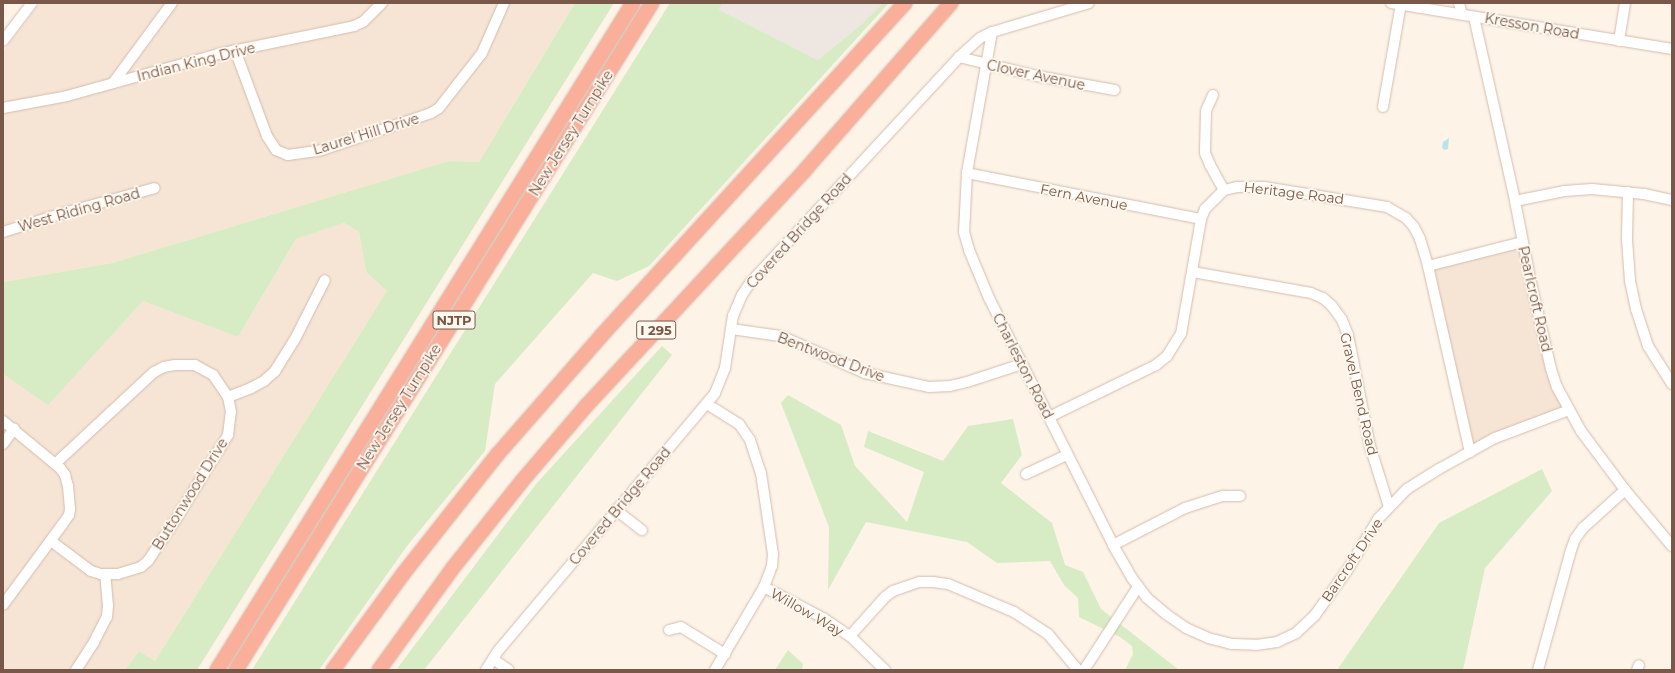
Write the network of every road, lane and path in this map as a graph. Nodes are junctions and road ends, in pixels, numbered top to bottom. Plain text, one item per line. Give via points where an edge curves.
1 (32, 3) edge
2 (172, 3) edge
3 (382, 3) edge
4 (504, 3) edge
5 (633, 3) edge
6 (652, 3) edge
7 (905, 3) edge
8 (951, 3) edge
9 (1089, 3) edge
10 (1459, 3) edge
11 (1625, 3) edge
12 (1396, 4) edge
13 (1462, 15) junction
14 (1474, 17) junction
15 (992, 32) junction
16 (3, 41) edge
17 (1619, 41) junction
18 (1672, 49) edge
19 (235, 50) junction
20 (958, 57) junction
21 (985, 65) junction
22 (113, 83) junction
23 (1115, 90) dead end
24 (1212, 95) dead end
25 (1383, 107) dead end
26 (3, 108) edge
27 (967, 172) junction
28 (155, 188) dead end
29 (1224, 190) junction
30 (1628, 192) junction
31 (1672, 200) edge
32 (1515, 201) junction
33 (1201, 219) junction
34 (3, 232) edge
35 (1522, 242) junction
36 (1428, 266) junction
37 (1193, 272) junction
38 (325, 280) dead end
39 (731, 329) junction
40 (1022, 364) junction
41 (1672, 384) edge
42 (228, 398) junction
43 (707, 404) junction
44 (1569, 410) junction
45 (1049, 417) junction
46 (3, 421) edge
47 (14, 429) junction
48 (3, 444) edge
49 (1470, 452) junction
50 (1067, 455) junction
51 (55, 464) junction
52 (1026, 474) dead end
53 (1625, 490) junction
54 (1240, 496) dead end
55 (1389, 507) junction
56 (616, 510) junction
57 (642, 530) dead end
58 (51, 541) junction
59 (1113, 545) junction
60 (1672, 546) edge
61 (105, 574) junction
62 (1138, 587) junction
63 (764, 588) junction
64 (3, 606) edge
65 (669, 630) dead end
66 (850, 636) junction
67 (725, 654) junction
68 (494, 659) junction
69 (76, 670) edge
70 (217, 670) edge
71 (236, 670) edge
72 (334, 670) edge
73 (379, 670) edge
74 (486, 670) edge
75 (509, 670) edge
76 (715, 670) edge
77 (885, 670) edge
78 (1078, 670) edge
79 (1084, 670) edge
80 (1538, 670) edge

1 - 16 street
2 - 22 street
3 - 19 street, Indian King Drive via 363,22 354,26
4 - 19 street, Laurel Hill Drive via 482,53 439,108 432,113 322,150 288,156 276,150 267,136
5 - 70 highway, New Jersey Turnpike / NJTP
6 - 71 highway, New Jersey Turnpike / NJTP
7 - 72 highway, I 295 via 606,330 497,454 403,574
8 - 73 highway, I 295 via 805,170 587,405 532,469 452,569
9 - 15 street, Covered Bridge Road
10 - 13 street
11 - 17 street
12 - 13 street, Kresson Road
12 - 25 street
13 - 14 street, Kresson Road
14 - 17 street, Kresson Road
14 - 32 street, Pearlcroft Road
15 - 20 street, Covered Bridge Road via 980,38
15 - 21 street, Charleston Road
17 - 18 street, Kresson Road
19 - 22 street, Indian King Drive
20 - 21 street, Clover Avenue
20 - 39 street, Covered Bridge Road via 750,283 738,303
21 - 23 street, Clover Avenue
21 - 27 street, Charleston Road
22 - 26 street, Indian King Drive via 67,96
24 - 29 street via 1206,111 1205,153
27 - 33 street, Fern Avenue
27 - 40 street, Charleston Road via 964,232 969,250 989,298
28 - 34 street, West Riding Road
29 - 33 street, Heritage Road via 1205,209
29 - 36 street, Heritage Road via 1237,187 1264,187 1386,207 1400,213 1414,227
30 - 31 street
30 - 32 street via 1592,189 1564,191
30 - 41 street via 1630,281 1636,309 1648,346
32 - 35 street, Pearlcroft Road
33 - 37 street, Heritage Road
35 - 36 street
35 - 44 street, Pearlcroft Road via 1551,369
36 - 49 street, Heritage Road
37 - 45 street, Heritage Road via 1181,334 1167,356 1156,365
37 - 55 street, Gravel Bend Road via 1311,293 1332,306 1348,335 1370,446
38 - 42 street via 294,341 275,371 264,381
39 - 40 street, Bentwood Drive via 781,336 865,373 929,387 961,384
39 - 43 street, Covered Bridge Road via 721,382
40 - 45 street, Charleston Road
42 - 51 street, Buttonwood Drive via 213,375 196,365 164,367 154,372
42 - 61 street, Buttonwood Drive via 231,412 228,435 148,561 132,570
43 - 56 street, Covered Bridge Road
43 - 63 street via 739,424 750,440 761,473 773,554 772,566
44 - 49 street, Barcroft Drive via 1513,430
44 - 53 street, Pearlcroft Road via 1580,431
45 - 50 street, Charleston Road
46 - 47 street
47 - 48 street
47 - 51 street
49 - 55 street, Barcroft Drive via 1407,489
50 - 52 street
50 - 59 street, Charleston Road
51 - 58 street via 65,475 70,509 69,515
53 - 60 street, Pearlcroft Road
53 - 80 street via 1583,528 1575,539
54 - 59 street via 1223,496 1185,508
55 - 62 street, Barcroft Drive via 1378,519 1348,569 1315,615 1296,633 1277,642 1256,646 1208,638 1186,628 1166,614
56 - 57 street
56 - 68 street, Covered Bridge Road
58 - 61 street, Buttonwood Drive via 91,571
58 - 64 street
59 - 62 street, Charleston Road
61 - 69 street via 107,617
62 - 79 street
63 - 66 street, Willow Way via 823,618
63 - 67 street
65 - 67 street via 680,627
66 - 77 street, Willow Way
66 - 78 street via 884,597 893,591 919,582 948,584 1014,612 1048,634
67 - 76 street
68 - 74 street, Covered Bridge Road
68 - 75 street

